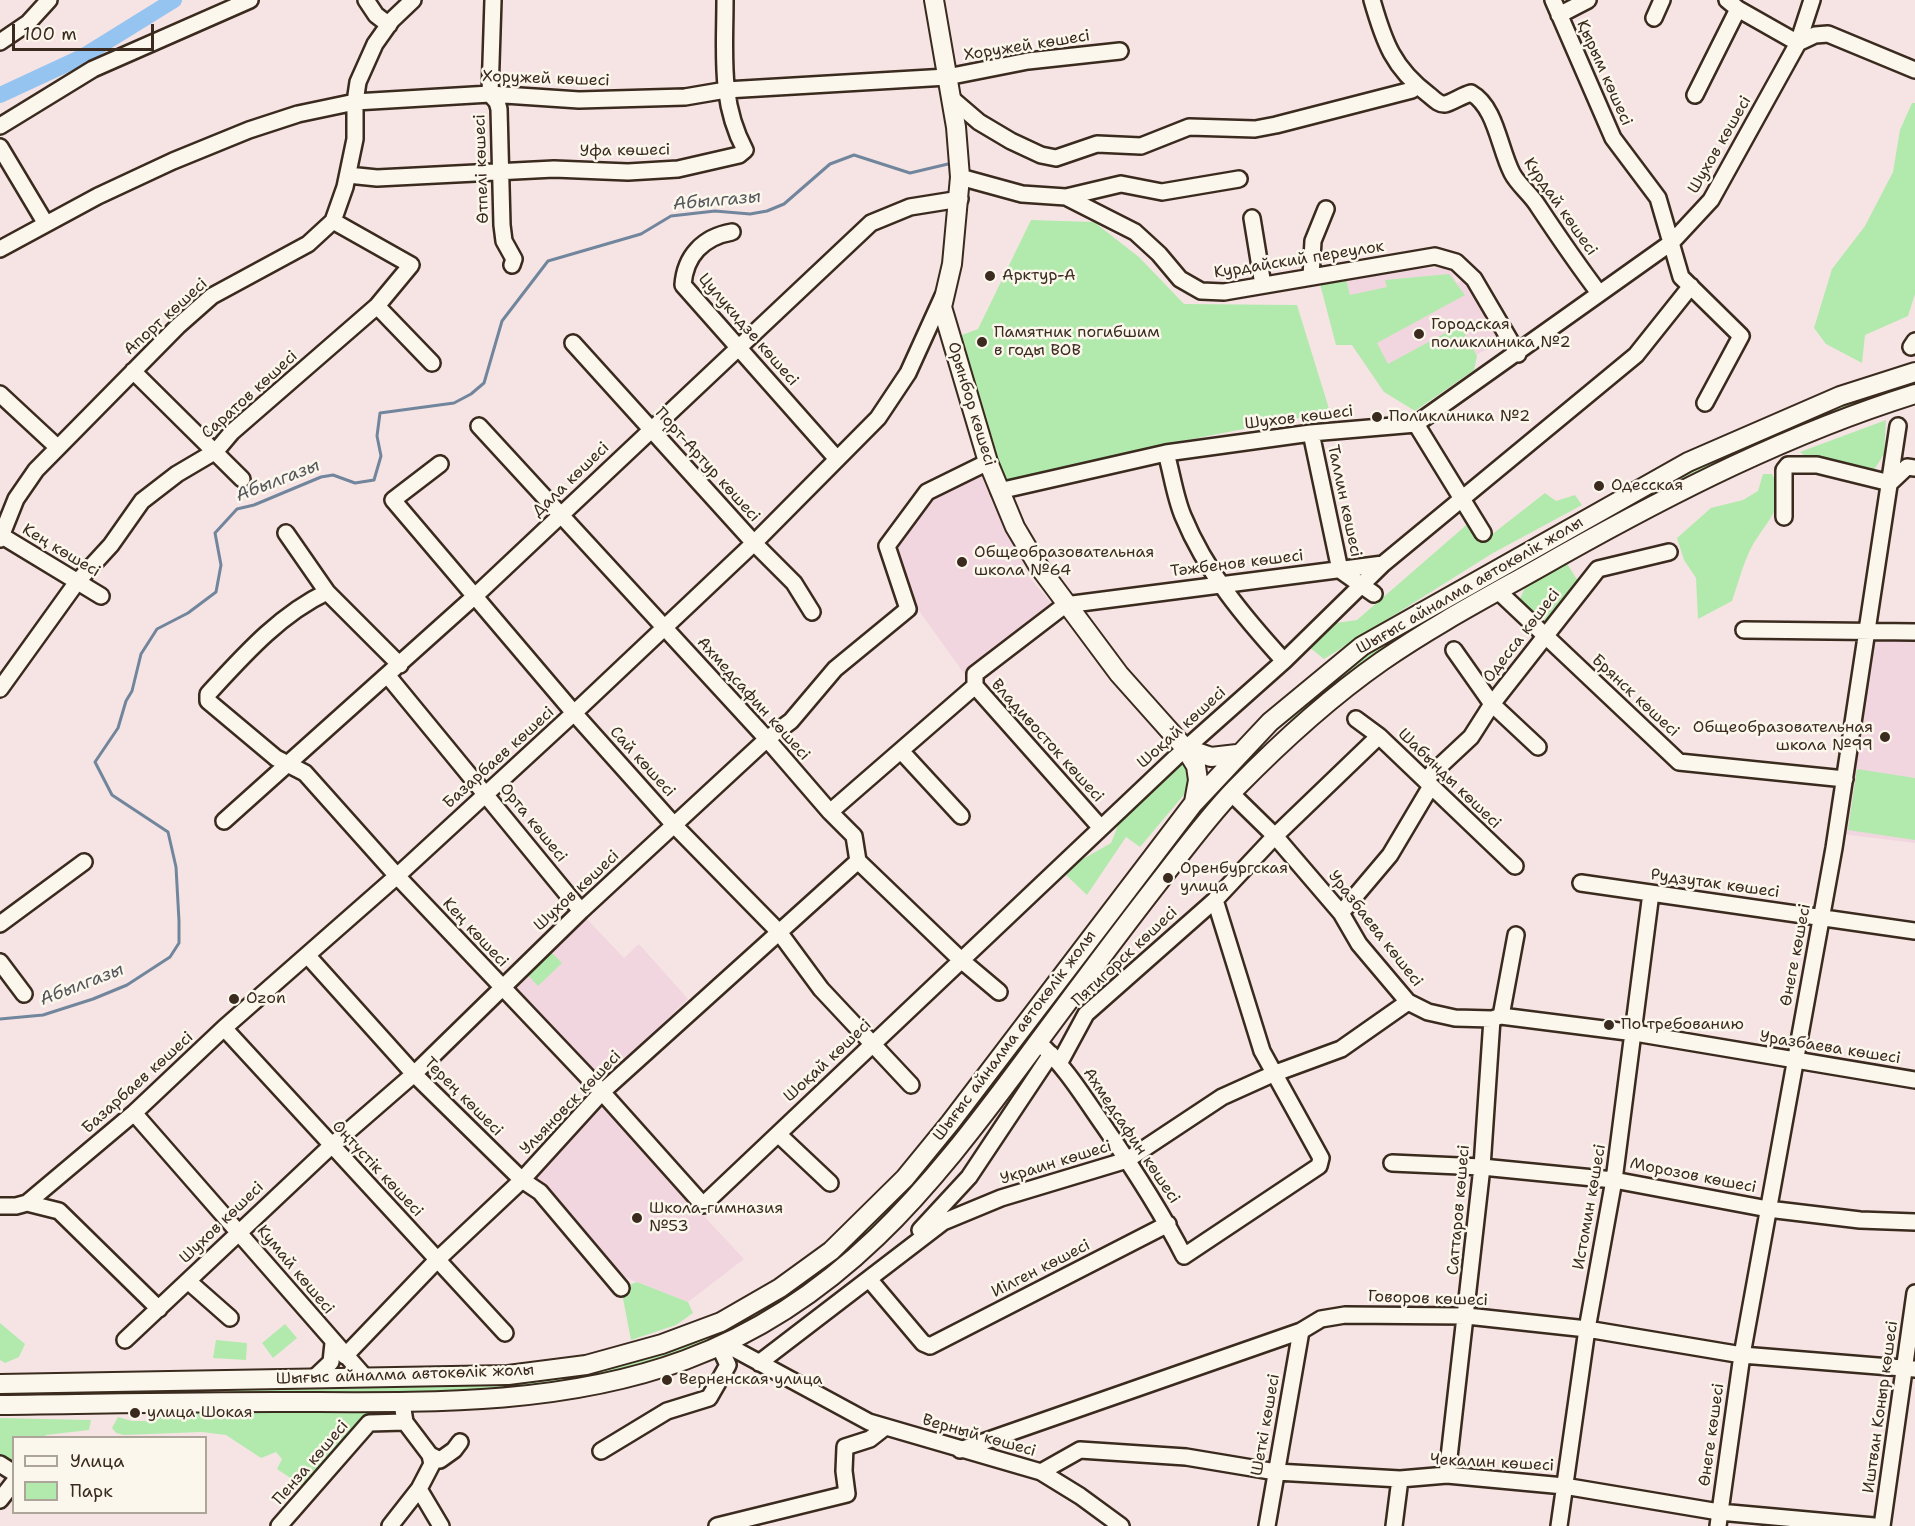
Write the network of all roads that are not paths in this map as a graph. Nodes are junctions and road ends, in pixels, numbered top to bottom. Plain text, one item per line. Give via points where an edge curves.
1 (49, 0) edge
2 (250, 0) edge
3 (366, 0) edge
4 (412, 0) edge
5 (494, 0) edge
6 (725, 0) edge
7 (934, 0) edge
8 (1372, 0) edge
9 (1552, 0) edge
10 (1588, 0) edge
11 (1662, 0) edge
12 (1812, 0) edge
13 (1732, 5) edge
14 (1559, 15) junction
15 (1654, 18) dead end
16 (389, 25) junction
17 (0, 42) edge
18 (1798, 43) junction
19 (1120, 51) dead end
20 (1915, 70) edge
21 (947, 77) junction
22 (1415, 85) junction
23 (726, 90) junction
24 (490, 94) junction
25 (1695, 95) dead end
26 (951, 98) junction
27 (354, 102) junction
28 (0, 126) edge
29 (0, 147) edge
30 (499, 172) junction
31 (348, 175) junction
32 (960, 177) junction
33 (1239, 179) dead end
34 (1066, 197) junction
35 (960, 199) junction
36 (1326, 209) dead end
37 (1252, 218) dead end
38 (333, 220) junction
39 (46, 224) junction
40 (732, 232) dead end
41 (1672, 242) junction
42 (0, 249) edge
43 (512, 265) dead end
44 (1311, 277) junction
45 (1263, 285) junction
46 (1691, 286) junction
47 (1599, 293) junction
48 (943, 296) junction
49 (377, 306) junction
50 (573, 343) dead end
51 (738, 347) junction
52 (1518, 354) junction
53 (432, 363) dead end
54 (133, 371) junction
55 (1915, 372) edge
56 (1915, 394) edge
57 (1, 396) edge
58 (1705, 403) dead end
59 (1416, 424) junction
60 (479, 426) dead end
61 (1898, 426) dead end
62 (650, 428) junction
63 (1311, 433) junction
64 (56, 446) junction
65 (216, 451) junction
66 (1166, 453) junction
67 (837, 459) junction
68 (988, 462) junction
69 (440, 464) dead end
70 (1915, 468) edge
71 (242, 479) dead end
72 (1890, 483) junction
73 (999, 491) junction
74 (1462, 500) junction
75 (562, 514) junction
76 (1784, 517) dead end
77 (286, 533) dead end
78 (1482, 533) dead end
79 (1, 537) edge
80 (754, 543) junction
81 (1669, 552) dead end
82 (1383, 564) junction
83 (1340, 570) junction
84 (77, 582) junction
85 (1222, 584) junction
86 (1361, 586) junction
87 (1498, 591) junction
88 (327, 592) junction
89 (1374, 594) dead end
90 (101, 596) dead end
91 (475, 596) junction
92 (1065, 605) junction
93 (812, 612) dead end
94 (664, 629) junction
95 (1744, 630) dead end
96 (1867, 631) junction
97 (1915, 632) edge
98 (1545, 636) junction
99 (1454, 650) dead end
100 (1284, 661) junction
101 (400, 664) junction
102 (388, 676) junction
103 (975, 680) junction
104 (0, 689) edge
105 (1492, 704) junction
106 (574, 713) junction
107 (1356, 719) dead end
108 (1379, 736) junction
109 (767, 739) junction
110 (1538, 747) dead end
111 (1185, 748) junction
112 (902, 752) junction
113 (1237, 754) junction
114 (289, 764) junction
115 (1845, 779) junction
116 (1428, 783) junction
117 (486, 793) junction
118 (1231, 793) junction
119 (1193, 804) junction
120 (830, 812) junction
121 (961, 816) dead end
122 (224, 821) dead end
123 (675, 826) junction
124 (1101, 828) junction
125 (1275, 836) junction
126 (858, 861) junction
127 (84, 862) dead end
128 (1515, 866) dead end
129 (396, 876) junction
130 (1581, 883) dead end
131 (1651, 893) junction
132 (1215, 900) junction
133 (581, 911) junction
134 (1341, 913) junction
135 (1821, 917) junction
136 (0, 924) edge
137 (1915, 931) edge
138 (778, 932) junction
139 (1516, 935) dead end
140 (307, 955) junction
141 (961, 960) junction
142 (0, 962) edge
143 (501, 987) junction
144 (999, 992) dead end
145 (24, 994) dead end
146 (1408, 1002) junction
147 (1496, 1018) junction
148 (224, 1029) junction
149 (1635, 1033) junction
150 (874, 1043) junction
151 (1050, 1053) junction
152 (1794, 1061) junction
153 (414, 1074) junction
154 (1274, 1074) junction
155 (1915, 1080) edge
156 (911, 1085) dead end
157 (602, 1092) junction
158 (134, 1113) junction
159 (778, 1134) junction
160 (330, 1146) junction
161 (1127, 1160) junction
162 (1392, 1163) dead end
163 (1482, 1167) junction
164 (522, 1180) junction
165 (1614, 1180) junction
166 (830, 1183) dead end
167 (27, 1203) junction
168 (703, 1205) joint
169 (0, 1206) edge
170 (1768, 1209) junction
171 (1915, 1222) edge
172 (1168, 1224) junction
173 (238, 1231) junction
174 (437, 1260) junction
175 (869, 1279) junction
176 (188, 1281) junction
177 (621, 1288) dead end
178 (1915, 1293) edge
179 (159, 1309) junction
180 (1467, 1316) junction
181 (230, 1318) dead end
182 (1587, 1329) junction
183 (1301, 1331) junction
184 (505, 1333) dead end
185 (125, 1340) dead end
186 (333, 1343) junction
187 (722, 1345) junction
188 (1742, 1355) junction
189 (345, 1356) junction
190 (759, 1363) junction
191 (1910, 1368) edge
192 (365, 1377) junction
193 (313, 1379) junction
194 (0, 1384) edge
195 (709, 1398) junction
196 (402, 1402) junction
197 (0, 1405) edge
198 (698, 1415) dead end
199 (405, 1422) junction
200 (884, 1428) junction
201 (460, 1442) dead end
202 (960, 1450) junction
203 (601, 1451) dead end
204 (430, 1455) junction
205 (1041, 1472) junction
206 (1276, 1472) junction
207 (1447, 1475) junction
208 (1400, 1479) junction
209 (12, 1485) edge
210 (1564, 1486) junction
211 (419, 1489) junction
212 (0, 1500) edge
213 (1718, 1519) edge
214 (279, 1526) edge
215 (390, 1526) edge
216 (441, 1526) edge
217 (717, 1526) edge
218 (1121, 1526) edge
219 (1267, 1526) edge
220 (1394, 1526) edge
221 (1559, 1526) edge
222 (1874, 1526) edge
223 (1882, 1526) edge

1 - 17 street via 28,24
2 - 28 street via 93,69
3 - 16 street
4 - 16 street, Апорт көшесі
5 - 24 street, Өтпелі көшесі
6 - 23 street, Уфа көшесі
7 - 21 main road, Орынбор көшесі
8 - 22 street, Күрдай көшесі via 1386,48
9 - 14 street, Қырым көшесі
10 - 14 street
11 - 15 street
12 - 18 street, Шухов көшесі
13 - 18 street
13 - 25 street
14 - 41 street, Қырым көшесі via 1613,138 1658,198
16 - 27 street, Апорт көшесі via 365,64
18 - 20 street via 1828,34
18 - 41 street, Шухов көшесі via 1712,200
19 - 21 street, Хоружей көшесі via 1028,61
21 - 23 street, Хоружей көшесі
21 - 26 main road, Орынбор көшесі
22 - 26 street via 1412,90 1276,125 1255,129 1189,127 1141,146 1097,144 1056,158 1011,141 979,122
22 - 47 street, Күрдай көшесі via 1446,104 1471,93 1482,99 1513,176
23 - 24 street, Хоружей көшесі via 685,97 614,99
23 - 30 street, Уфа көшесі via 729,115 745,150 739,155 678,169
24 - 27 street, Хоружей көшесі
24 - 30 street, Өтпелі көшесі via 499,109
26 - 32 main road, Орынбор көшесі
27 - 31 street, Апорт көшесі via 355,139
27 - 39 street, Хоружей көшесі via 249,130 98,196
29 - 39 street
30 - 31 street, Уфа көшесі via 394,178
30 - 43 street, Өтпелі көшесі via 504,241 512,252
31 - 38 street, Апорт көшесі
32 - 34 street via 1022,194
32 - 35 main road, Орынбор көшесі
33 - 34 street via 1162,192 1121,184
34 - 45 street, Курдайский переулок via 1135,232 1179,279 1201,291 1224,292
35 - 48 main road, Орынбор көшесі via 952,264
35 - 51 street, Дала көшесі via 910,207 871,223
36 - 44 street via 1313,241
37 - 45 street
38 - 49 street, Саратов көшесі via 411,265
38 - 54 street, Апорт көшесі via 308,244 212,296
39 - 42 street, Хоружей көшесі
40 - 51 street, Цулукидзе көшесі via 708,240 691,256 684,267 683,285
41 - 46 street, Қырым көшесі via 1682,277
41 - 47 street, Шухов көшесі
44 - 45 street, Курдайский переулок
44 - 52 street, Курдайский переулок via 1434,256 1456,262 1474,279
46 - 58 street, Қырым көшесі via 1741,336
46 - 74 street, Шоқай көшесі via 1636,355
47 - 52 street, Шухов көшесі
48 - 67 street, Базарбаев көшесі via 908,374 878,418
48 - 68 main road, Орынбор көшесі via 952,345
49 - 53 street
49 - 65 street, Саратов көшесі via 232,432
50 - 62 street, Порт-Артур көшесі
51 - 62 street, Дала көшесі
51 - 67 street, Цулукидзе көшесі
52 - 59 street, Шухов көшесі
54 - 64 street, Апорт көшесі
54 - 65 street
55 - 113 main road, Шығыс айналма автокөлік жолы via 1840,396 1688,462 1500,566 1362,646
56 - 87 main road, Шығыс айналма автокөлік жолы via 1765,450 1643,509
57 - 64 street
59 - 63 street, Шухов көшесі
59 - 74 street
60 - 75 street, Ахмедсафин көшесі
61 - 72 street, Өнеге көшесі
62 - 75 street, Дала көшесі
62 - 80 street, Порт-Артур көшесі
63 - 66 street, Шухов көшесі
63 - 83 street, Таллин көшесі
64 - 79 street, Апорт көшесі via 16,499
65 - 71 street
65 - 84 street, Саратов көшесі via 142,501 111,545
66 - 73 street, Шухов көшесі
66 - 85 street via 1183,515
67 - 80 street, Базарбаев көшесі
68 - 73 main road, Орынбор көшесі
68 - 109 street, Шухов көшесі via 927,492 887,546 908,609 835,669 791,721
69 - 91 street, Сай көшесі via 393,500
70 - 72 street via 1907,467
72 - 76 street via 1817,465 1788,465 1784,470
72 - 96 street, Өнеге көшесі
73 - 92 main road, Орынбор көшесі via 1026,548
74 - 78 street
74 - 82 street, Шоқай көшесі
75 - 91 street, Дала көшесі
75 - 94 street, Ахмедсафин көшесі
77 - 88 street
79 - 84 street, Кең көшесі
80 - 93 street, Порт-Артур көшесі via 794,583
80 - 94 street, Базарбаев көшесі
81 - 98 street, Одесса көшесі via 1598,569
82 - 83 street, Тәжбенов көшесі
82 - 86 street, Шоқай көшесі
83 - 85 street, Тәжбенов көшесі
83 - 86 street, Таллин көшесі
84 - 90 street, Кең көшесі
84 - 104 street, Саратов көшесі
85 - 92 street, Тәжбенов көшесі
85 - 100 street via 1240,612
86 - 89 street, Таллин көшесі
86 - 100 street, Шоқай көшесі
87 - 98 street, Брянск көшесі
87 - 118 main road, Шығыс айналма автокөлік жолы via 1382,661 1290,735
88 - 101 street
88 - 114 street, Кең көшесі via 312,599 251,647 208,694 208,701 276,758
91 - 101 street, Дала көшесі
91 - 106 street, Сай көшесі
92 - 103 street, Тәжбенов көшесі
92 - 111 main road, Орынбор көшесі
94 - 106 street, Базарбаев көшесі
94 - 109 street, Ахмедсафин көшесі
95 - 96 street
96 - 97 street
96 - 115 street, Өнеге көшесі
98 - 105 street, Одесса көшесі
98 - 115 street, Брянск көшесі via 1679,762
99 - 105 street
100 - 111 street, Шоқай көшесі
101 - 102 street, Дала көшесі
102 - 114 street, Дала көшесі
102 - 117 street, Орта көшесі
103 - 112 street, Тәжбенов көшесі
103 - 124 street, Владивосток көшесі
105 - 110 street
105 - 116 street, Одесса көшесі via 1471,737
106 - 117 street, Базарбаев көшесі
106 - 123 street, Сай көшесі
107 - 108 street, Шабынды көшесі
108 - 116 street, Шабынды көшесі
108 - 125 street, Пятигорск көшесі
109 - 120 street, Ахмедсафин көшесі
109 - 123 street, Шухов көшесі
111 - 113 main road via 1211,757
111 - 119 main road via 1196,766 1198,780
111 - 124 street, Шоқай көшесі
112 - 120 street, Тәжбенов көшесі
112 - 121 street
113 - 119 main road, Шығыс айналма автокөлік жолы
114 - 122 street, Дала көшесі
114 - 129 street, Кең көшесі via 305,773
115 - 135 street, Өнеге көшесі
116 - 128 street, Шабынды көшесі
116 - 134 street, Одесса көшесі via 1390,855
117 - 129 street, Базарбаев көшесі
117 - 133 street, Орта көшесі
118 - 125 street, Уразбаева көшесі
118 - 151 main road, Шығыс айналма автокөлік жолы via 1158,883
119 - 192 main road, Шығыс айналма автокөлік жолы via 1016,1039 905,1178 831,1251 780,1288 721,1322 662,1344 586,1365 508,1375
120 - 126 street, Ахмедсафин көшесі via 854,836
123 - 133 street, Шухов көшесі
123 - 138 street, Сай көшесі
124 - 141 street, Шоқай көшесі
125 - 132 street, Пятигорск көшесі
125 - 134 street, Уразбаева көшесі
126 - 138 street, Ульяновск көшесі
126 - 141 street
127 - 136 street
129 - 140 street, Базарбаев көшесі
129 - 143 street, Кең көшесі
130 - 131 street, Рудзутак көшесі
131 - 135 street, Рудзутак көшесі
131 - 149 street, Истомин көшесі
132 - 151 street, Пятигорск көшесі via 1086,1014
132 - 154 street via 1262,1051
133 - 143 street, Шухов көшесі
134 - 146 street, Уразбаева көшесі via 1359,944
135 - 137 street, Рудзутак көшесі
135 - 152 street, Өнеге көшесі
138 - 150 street, Сай көшесі via 821,989
138 - 157 street, Ульяновск көшесі
139 - 147 street, Саттаров көшесі
140 - 148 street, Базарбаев көшесі
140 - 153 street, Терең көшесі
141 - 144 street
141 - 150 street, Шоқай көшесі
142 - 145 street
143 - 153 street, Шухов көшесі
143 - 157 street, Кең көшесі
146 - 147 street, Уразбаева көшесі via 1428,1012 1455,1018
146 - 154 street, Украин көшесі via 1341,1049
147 - 149 street, Уразбаева көшесі
147 - 163 street, Саттаров көшесі
148 - 158 street, Базарбаев көшесі
148 - 160 street, Оңтүстік көшесі
149 - 152 street, Уразбаева көшесі
149 - 165 street, Истомин көшесі
150 - 156 street, Сай көшесі
150 - 159 street, Шоқай көшесі
151 - 161 street, Ахмедсафин көшесі
151 - 175 street, Пятигорск көшесі via 969,1177
151 - 187 main road, Шығыс айналма автокөлік жолы via 970,1134 875,1242 793,1307
152 - 155 street, Уразбаева көшесі
152 - 170 street, Өнеге көшесі
153 - 160 street, Шухов көшесі
153 - 164 street, Терең көшесі
154 - 161 street, Украин көшесі via 1222,1097
154 - 172 street, Ахмедсафин көшесі via 1321,1158 1319,1166 1184,1256
157 - 164 street, Ульяновск көшесі
157 - 168 street, Кең көшесі
158 - 167 street, Базарбаев көшесі
158 - 173 street, Кумай көшесі
159 - 166 street
159 - 168 street, Шоқай көшесі
160 - 173 street, Шухов көшесі
160 - 174 street, Оңтүстік көшесі
161 - 172 street, Ахмедсафин көшесі
161 - 175 street, Украин көшесі via 1001,1198 943,1222
162 - 163 street, Морозов көшесі
163 - 165 street, Морозов көшесі
163 - 180 street, Саттаров көшесі
164 - 174 street, Ульяновск көшесі
164 - 177 street, Терең көшесі via 540,1192
165 - 170 street, Морозов көшесі
165 - 182 street, Истомин көшесі
167 - 169 street
167 - 179 street via 59,1211
170 - 171 street, Морозов көшесі
170 - 188 street, Өнеге көшесі
172 - 175 street, Иілген көшесі via 930,1346 923,1343
173 - 176 street, Шухов көшесі
173 - 186 street, Кумай көшесі
174 - 184 street, Оңтүстік көшесі
174 - 189 street, Ульяновск көшесі
175 - 190 street, Украин көшесі
176 - 179 street, Шухов көшесі
176 - 181 street
178 - 191 street, Иштван Коныр көшесі
179 - 185 street, Шухов көшесі
180 - 182 street, Говоров көшесі
180 - 183 street, Говоров көшесі via 1345,1315 1321,1319
180 - 207 street, Саттаров көшесі
182 - 188 street, Говоров көшесі
182 - 210 street, Истомин көшесі
183 - 202 street, Говоров көшесі
183 - 206 street, Шеткі көшесі
186 - 189 street, Кумай көшесі
186 - 193 street via 331,1362
187 - 190 street
187 - 195 street via 728,1365
187 - 196 main road, Шығыс айналма автокөлік жолы via 594,1387 512,1397
188 - 191 street, Говоров көшесі
188 - 213 street, Өнеге көшесі
189 - 192 street, Кумай көшесі
190 - 200 street
191 - 223 street, Иштван Коныр көшесі
192 - 193 main road, Шығыс айналма автокөлік жолы
193 - 194 main road, Шығыс айналма автокөлік жолы
195 - 198 street
195 - 203 street via 667,1411
196 - 197 main road, Шығыс айналма автокөлік жолы
196 - 199 street
199 - 204 street
199 - 214 street, Пенза көшесі via 369,1423
200 - 202 street, Верный көшесі
200 - 217 street via 870,1439 845,1448 847,1494
201 - 204 street via 440,1460
202 - 205 street, Верный көшесі
204 - 211 street via 432,1464
205 - 206 street, Чекалин көшесі via 1080,1450 1186,1457
205 - 218 street, Верный көшесі
206 - 208 street, Чекалин көшесі
206 - 219 street, Шеткі көшесі
207 - 208 street, Чекалин көшесі
207 - 210 street, Чекалин көшесі
208 - 220 street
209 - 212 street
210 - 213 street, Чекалин көшесі
210 - 221 street, Истомин көшесі
211 - 215 street
211 - 216 street
213 - 222 street, Чекалин көшесі

